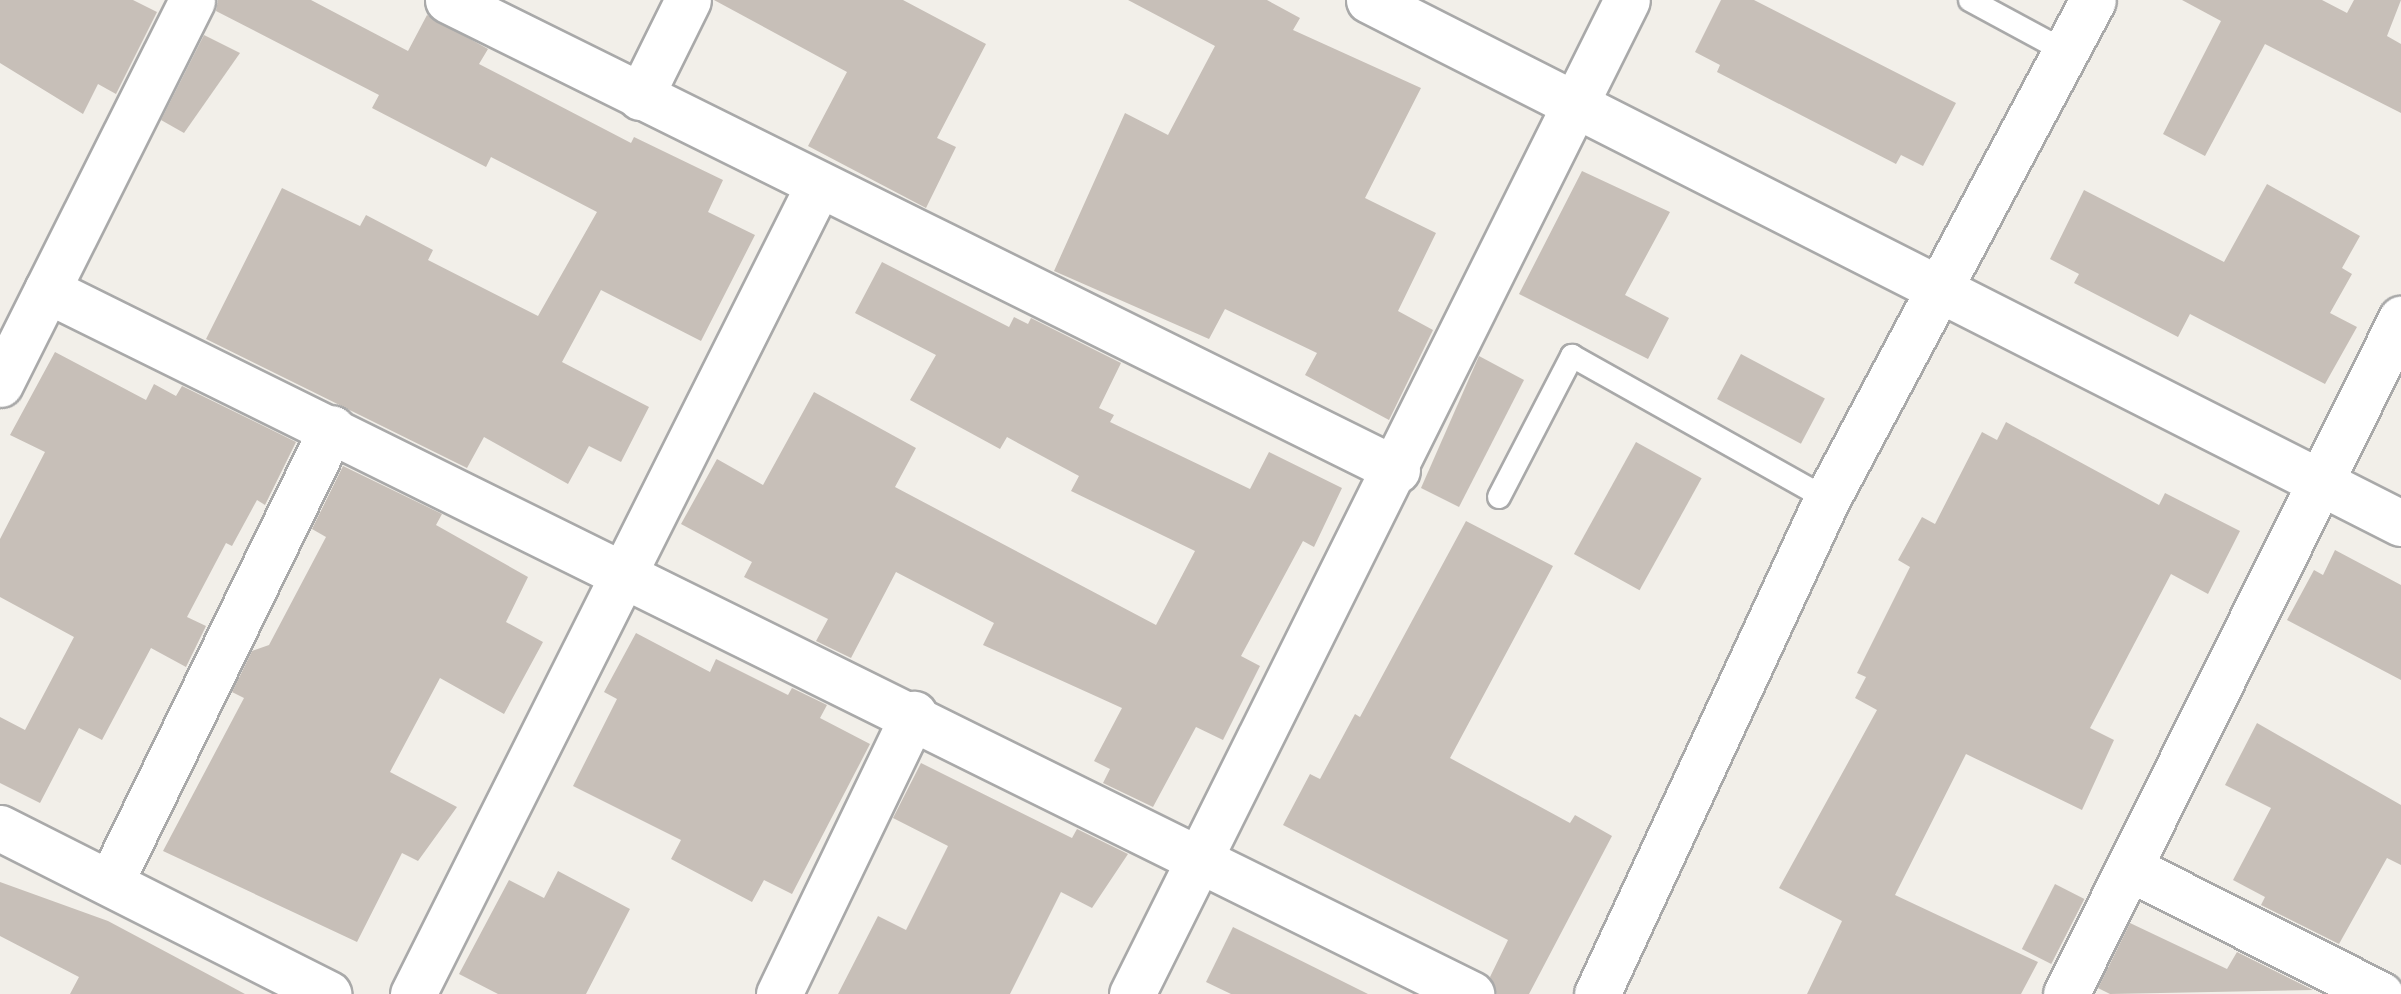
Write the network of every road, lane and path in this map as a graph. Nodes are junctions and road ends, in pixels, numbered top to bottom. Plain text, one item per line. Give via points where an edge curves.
1 (192, 0) edge
2 (448, 0) edge
3 (688, 0) edge
4 (1368, 0) edge
5 (1628, 0) edge
6 (1970, 0) edge
7 (2093, 0) edge
8 (2068, 53) junction
9 (640, 97) junction
10 (1576, 103) junction
11 (818, 186) junction
12 (1941, 286) junction
13 (47, 290) junction
14 (2401, 319) edge
15 (0, 384) edge
16 (332, 428) junction
17 (1397, 470) junction
18 (2320, 484) junction
19 (1499, 497) dead end
20 (1827, 499) junction
21 (2401, 523) edge
22 (627, 572) junction
23 (914, 714) junction
24 (0, 828) edge
25 (1201, 857) junction
26 (2131, 869) junction
27 (110, 884) junction
28 (328, 994) edge
29 (413, 994) edge
30 (779, 994) edge
31 (1132, 994) edge
32 (1471, 994) edge
33 (1597, 994) edge
34 (2066, 994) edge
35 (2380, 994) edge

1 - 13 street
2 - 9 street
3 - 9 street
4 - 10 street
5 - 10 street
6 - 8 lane
7 - 8 street
8 - 12 street
9 - 11 street
10 - 12 street
10 - 17 street
11 - 17 street
11 - 22 street
12 - 18 street
12 - 20 street
13 - 15 street
13 - 16 street
14 - 18 street
16 - 22 street
16 - 27 street
17 - 25 street
18 - 21 street
18 - 26 street
19 - 20 lane via 1572,356
20 - 33 street
22 - 23 street
22 - 29 street
23 - 25 street
23 - 30 street
24 - 27 street
25 - 31 street
25 - 32 street
26 - 34 street
26 - 35 street
27 - 28 street

